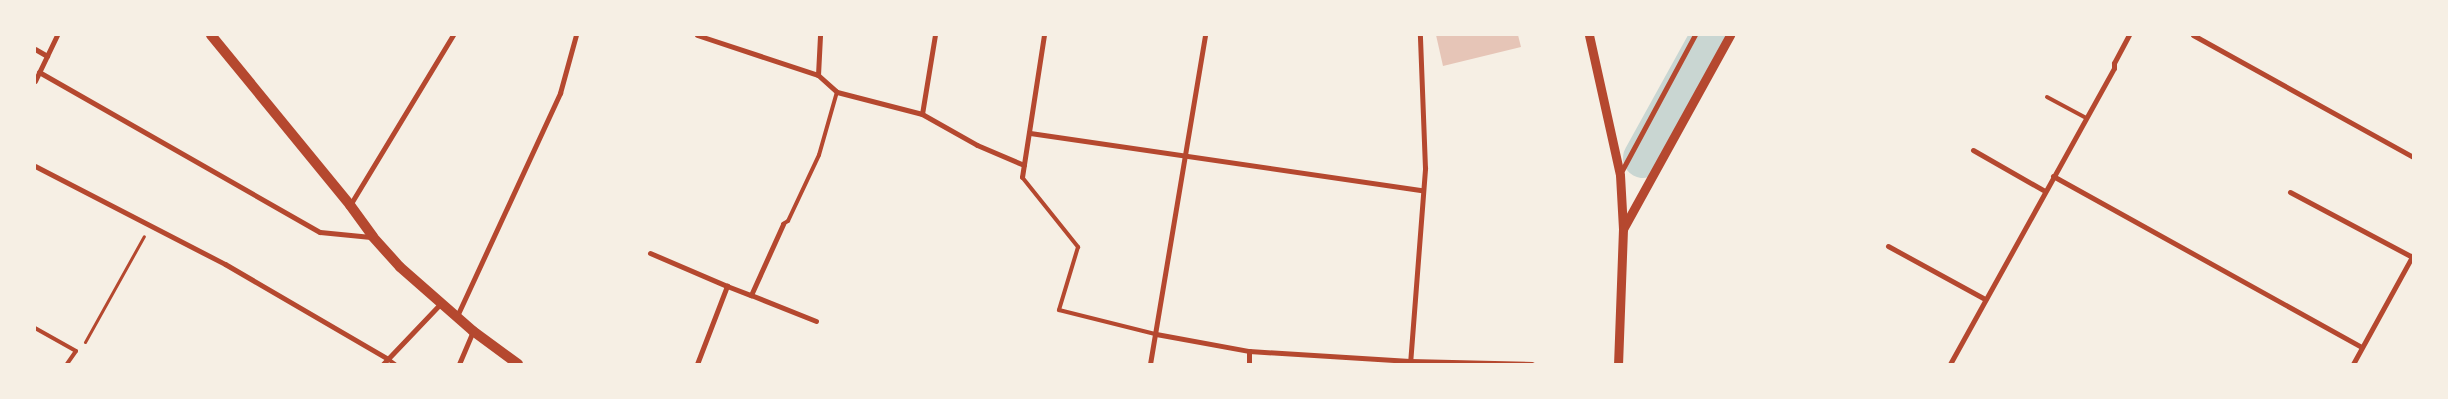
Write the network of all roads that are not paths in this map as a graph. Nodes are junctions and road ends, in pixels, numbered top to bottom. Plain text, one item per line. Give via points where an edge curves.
1 (58, 35) edge
2 (211, 35) edge
3 (453, 35) edge
4 (576, 35) edge
5 (697, 35) edge
6 (820, 35) edge
7 (935, 35) edge
8 (1044, 35) edge
9 (1204, 35) edge
10 (1420, 35) edge
11 (1589, 35) edge
12 (1695, 35) edge
13 (1730, 35) edge
14 (2129, 35) edge
15 (2192, 35) edge
16 (35, 49) edge
17 (47, 56) junction
18 (39, 72) junction
19 (818, 75) junction
20 (35, 81) edge
21 (837, 92) junction
22 (2047, 98) dead end
23 (922, 114) junction
24 (2086, 118) junction
25 (1030, 133) junction
26 (1973, 150) dead end
27 (1185, 156) junction
28 (2413, 157) edge
29 (1024, 165) junction
30 (35, 166) edge
31 (1620, 174) junction
32 (2053, 176) junction
33 (1022, 177) joint
34 (1422, 190) junction
35 (2045, 191) junction
36 (2290, 192) dead end
37 (350, 204) junction
38 (783, 224) joint
39 (1623, 229) junction
40 (373, 237) junction
41 (1888, 246) dead end
42 (650, 253) dead end
43 (2412, 256) edge
44 (727, 286) junction
45 (751, 295) junction
46 (1985, 299) junction
47 (442, 302) junction
48 (457, 316) junction
49 (816, 321) dead end
50 (35, 328) edge
51 (473, 331) junction
52 (1156, 334) junction
53 (2362, 347) junction
54 (1249, 351) junction
55 (385, 362) edge
56 (1410, 362) edge
57 (67, 364) edge
58 (396, 364) edge
59 (459, 364) edge
60 (518, 364) edge
61 (697, 364) edge
62 (1150, 364) edge
63 (1249, 364) edge
64 (1532, 364) edge
65 (1618, 364) edge
66 (1950, 364) edge
67 (2353, 364) edge

1 - 17 street
2 - 37 main road
3 - 37 street
4 - 48 street via 560,93
5 - 19 street
6 - 19 street
7 - 23 street
8 - 25 street
9 - 27 street
10 - 34 street via 1425,168
11 - 31 street
12 - 31 street
13 - 39 street
14 - 24 street
15 - 28 street
16 - 17 street
17 - 18 street
18 - 20 street
18 - 40 street via 320,232
19 - 21 street
21 - 23 street
21 - 38 lane via 819,155 788,221
22 - 24 lane
23 - 29 street via 977,145
24 - 32 street
25 - 27 street
25 - 29 street
26 - 35 street
27 - 34 street
27 - 52 street
29 - 33 street
30 - 55 street via 225,264
31 - 39 street
32 - 35 street
32 - 53 street
33 - 52 lane via 1078,247 1059,310
34 - 56 street
35 - 46 street
36 - 43 street
37 - 40 main road
38 - 45 street
39 - 65 street
40 - 47 main road via 400,267
41 - 46 street
42 - 44 street
43 - 53 street
44 - 45 street
44 - 61 street
45 - 49 street
46 - 66 street
47 - 48 main road
47 - 55 street
48 - 51 main road
50 - 57 lane via 76,351
51 - 59 street
51 - 60 main road
52 - 54 street
52 - 62 street
53 - 67 street
54 - 56 street
54 - 63 street
55 - 58 lane
56 - 64 street

